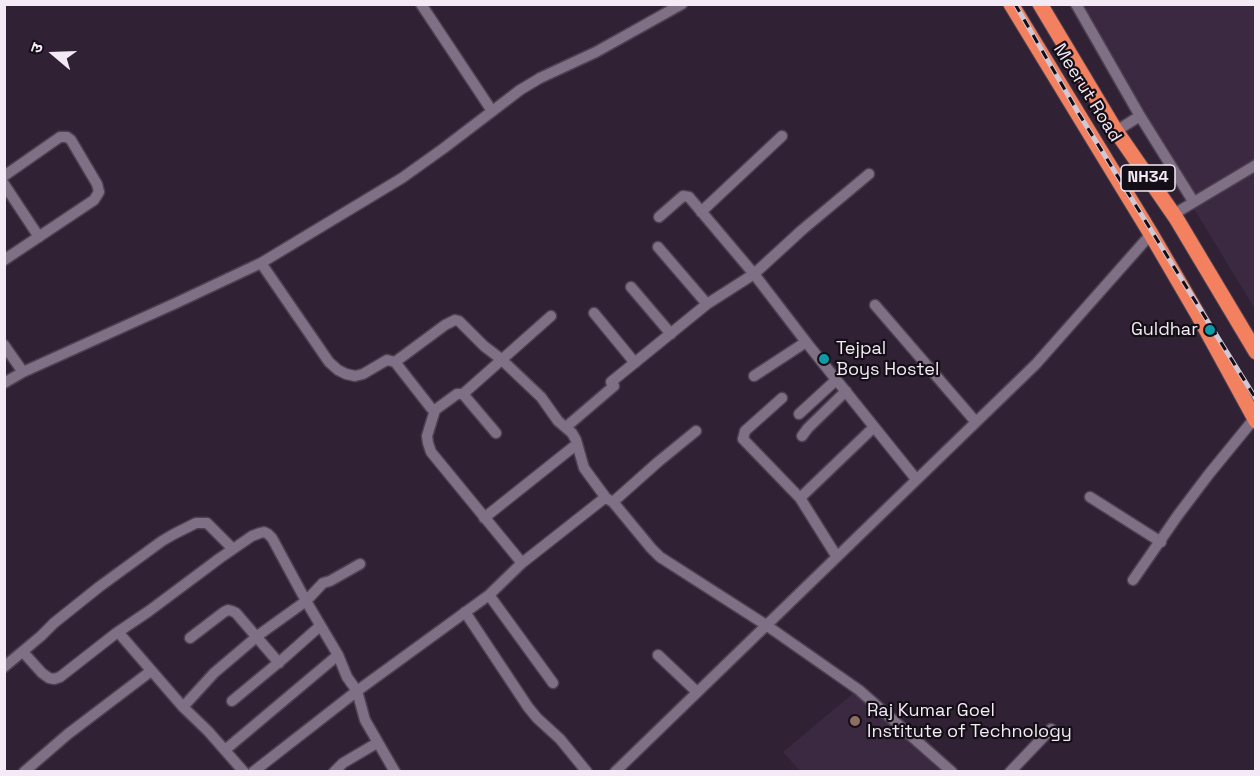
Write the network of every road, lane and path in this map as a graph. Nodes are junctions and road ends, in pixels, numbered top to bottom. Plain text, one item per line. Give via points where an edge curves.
1 (421, 4) edge
2 (682, 4) edge
3 (1011, 4) edge
4 (1040, 4) edge
5 (1076, 4) edge
6 (492, 111) junction
7 (1140, 116) junction
8 (1116, 131) junction
9 (782, 136) dead end
10 (1256, 165) edge
11 (869, 174) dead end
12 (4, 176) edge
13 (4, 184) edge
14 (1193, 201) junction
15 (702, 212) junction
16 (1174, 214) junction
17 (659, 217) dead end
18 (1151, 234) junction
19 (39, 237) junction
20 (658, 247) dead end
21 (4, 260) edge
22 (261, 263) junction
23 (754, 274) junction
24 (631, 287) dead end
25 (707, 304) junction
26 (875, 305) dead end
27 (594, 313) dead end
28 (551, 316) dead end
29 (671, 334) junction
30 (806, 342) junction
31 (4, 345) edge
32 (1256, 352) edge
33 (501, 359) junction
34 (395, 362) junction
35 (634, 363) junction
36 (23, 372) junction
37 (754, 376) dead end
38 (836, 380) junction
39 (4, 383) edge
40 (846, 391) junction
41 (463, 394) junction
42 (782, 398) dead end
43 (435, 410) junction
44 (799, 414) dead end
45 (1255, 420) edge
46 (975, 422) junction
47 (566, 427) junction
48 (874, 427) junction
49 (696, 431) dead end
50 (496, 433) dead end
51 (802, 436) dead end
52 (577, 444) junction
53 (916, 479) junction
54 (800, 498) junction
55 (1090, 498) dead end
56 (610, 500) junction
57 (484, 518) junction
58 (1161, 542) junction
59 (233, 549) junction
60 (837, 557) junction
61 (522, 563) junction
62 (360, 564) dead end
63 (1133, 580) dead end
64 (489, 595) junction
65 (306, 601) junction
66 (465, 612) junction
67 (766, 625) junction
68 (320, 626) junction
69 (118, 632) junction
70 (257, 637) junction
71 (190, 638) dead end
72 (23, 652) junction
73 (338, 655) junction
74 (658, 655) dead end
75 (279, 663) junction
76 (4, 667) edge
77 (151, 671) junction
78 (553, 683) dead end
79 (357, 691) junction
80 (697, 692) junction
81 (232, 701) dead end
82 (183, 707) junction
83 (1052, 729) dead end
84 (377, 742) junction
85 (225, 750) junction
86 (24, 771) edge
87 (244, 771) edge
88 (253, 771) edge
89 (334, 771) edge
90 (395, 771) edge
91 (587, 771) edge
92 (615, 771) edge
93 (952, 771) edge
94 (1010, 771) edge

1 - 6 street
2 - 6 street via 540,78
3 - 18 highway, Meerut Road / NH34
4 - 8 highway, Meerut Road / NH34
5 - 7 street
6 - 22 street via 402,177
7 - 8 street
7 - 14 street
8 - 16 highway, Meerut Road / NH34
9 - 15 street
10 - 14 street
11 - 23 street
12 - 19 street via 63,136 71,140 97,184 99,192 94,200
13 - 19 street
14 - 16 street
15 - 17 street via 689,197 683,196
15 - 23 street
16 - 32 highway, Meerut Road / NH34
18 - 45 highway, Meerut Road / NH34
18 - 46 street via 1036,364
19 - 21 street
20 - 25 street
22 - 34 street via 338,370 363,374 387,360
22 - 36 street
23 - 25 street
23 - 30 street
24 - 29 street
25 - 29 street
26 - 46 street
27 - 35 street
28 - 33 street
29 - 35 street
30 - 37 street
30 - 38 street
31 - 36 street
33 - 34 street via 455,320
33 - 41 street
33 - 47 street
34 - 43 street
35 - 47 street
36 - 39 street
38 - 40 street
38 - 44 street
40 - 48 street
40 - 51 street
41 - 43 street
41 - 50 street
42 - 54 street via 745,431 742,439
43 - 57 street via 427,436 431,452
45 - 58 street via 1203,482
46 - 53 street
47 - 52 street
48 - 53 street
48 - 54 street
49 - 56 street
52 - 56 street via 584,468
52 - 57 street
53 - 60 street
54 - 60 street
55 - 58 street
56 - 61 street via 602,500
56 - 67 street via 660,557
57 - 61 street
58 - 63 street
59 - 65 street via 260,533 268,534
59 - 69 street
59 - 72 street via 207,524 196,523 162,541 99,587
60 - 67 street
61 - 64 street
62 - 65 street via 322,584
64 - 66 street
64 - 78 street
65 - 68 street
65 - 70 street
66 - 79 street
66 - 91 street via 528,707
67 - 80 street
67 - 93 street via 859,690
68 - 73 street
68 - 75 street
69 - 72 street via 60,677 49,678
69 - 77 street
70 - 71 street via 236,613 228,610
70 - 75 street
70 - 82 street via 214,673
72 - 76 street
73 - 79 street
73 - 85 street
74 - 80 street
75 - 81 street
77 - 82 street
77 - 86 street
79 - 84 street via 365,720
79 - 88 street
80 - 92 street
82 - 85 street
83 - 94 street
84 - 89 street
84 - 90 street
85 - 87 street

